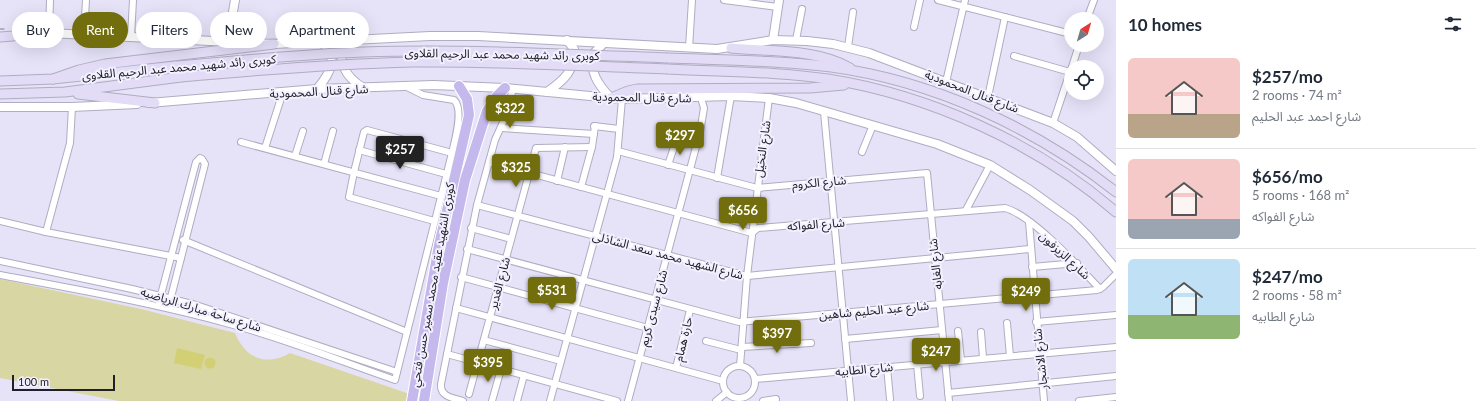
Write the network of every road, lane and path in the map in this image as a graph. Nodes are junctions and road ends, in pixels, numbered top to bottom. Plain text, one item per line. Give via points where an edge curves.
1 (50, 0) edge
2 (86, 0) edge
3 (133, 0) edge
4 (235, 0) edge
5 (692, 0) edge
6 (724, 0) edge
7 (920, 0) edge
8 (938, 0) edge
9 (1094, 0) edge
10 (778, 3) edge
11 (964, 3) edge
12 (802, 9) dead end
13 (50, 12) edge
14 (85, 12) edge
15 (233, 12) edge
16 (853, 12) dead end
17 (1090, 12) edge
18 (1005, 17) junction
19 (914, 27) dead end
20 (1064, 32) edge
21 (12, 36) edge
22 (0, 37) edge
23 (128, 37) edge
24 (131, 37) junction
25 (369, 39) edge
26 (210, 40) edge
27 (567, 40) junction
28 (773, 40) junction
29 (796, 40) junction
30 (604, 43) junction
31 (267, 44) edge
32 (274, 44) joint
33 (848, 47) junction
34 (326, 48) edge
35 (343, 48) edge
36 (689, 48) junction
37 (731, 48) junction
38 (1014, 56) dead end
39 (1064, 67) edge
40 (856, 72) junction
41 (53, 79) junction
42 (0, 81) edge
43 (946, 82) junction
44 (849, 84) junction
45 (407, 86) junction
46 (459, 86) junction
47 (364, 88) junction
48 (509, 89) junction
49 (317, 90) junction
50 (1064, 91) edge
51 (65, 92) junction
52 (283, 92) junction
53 (547, 92) junction
54 (0, 94) edge
55 (732, 96) junction
56 (988, 97) junction
57 (611, 98) junction
58 (701, 98) junction
59 (769, 98) junction
60 (622, 99) junction
61 (155, 103) junction
62 (0, 107) edge
63 (72, 107) junction
64 (824, 112) junction
65 (1054, 123) junction
66 (873, 125) junction
67 (500, 128) junction
68 (619, 129) junction
69 (302, 131) dead end
70 (333, 131) dead end
71 (594, 134) junction
72 (676, 141) dead end
73 (241, 142) dead end
74 (565, 147) junction
75 (592, 147) junction
76 (265, 148) junction
77 (359, 150) junction
78 (618, 151) junction
79 (862, 152) dead end
80 (452, 153) junction
81 (295, 156) junction
82 (488, 162) junction
83 (324, 164) junction
84 (668, 165) junction
85 (990, 165) junction
86 (690, 171) junction
87 (1116, 171) edge
88 (354, 172) junction
89 (529, 173) junction
90 (446, 174) junction
91 (928, 174) joint
92 (717, 178) junction
93 (557, 181) junction
94 (830, 181) junction
95 (581, 187) junction
96 (757, 188) junction
97 (1116, 192) edge
98 (606, 194) junction
99 (441, 196) junction
100 (477, 205) junction
101 (966, 210) junction
102 (1116, 212) edge
103 (679, 213) junction
104 (930, 214) junction
105 (518, 216) junction
106 (0, 221) edge
107 (434, 221) junction
108 (1029, 222) junction
109 (835, 223) junction
110 (471, 228) junction
111 (46, 232) junction
112 (752, 233) junction
113 (595, 236) junction
114 (176, 237) junction
115 (511, 239) junction
116 (185, 241) junction
117 (467, 249) junction
118 (1030, 249) junction
119 (171, 256) junction
120 (667, 256) junction
121 (181, 258) junction
122 (934, 258) junction
123 (506, 260) junction
124 (0, 261) edge
125 (1076, 264) junction
126 (1032, 267) junction
127 (838, 268) junction
128 (1116, 269) edge
129 (1116, 274) edge
130 (0, 275) edge
131 (747, 276) junction
132 (461, 277) junction
133 (583, 281) junction
134 (498, 287) junction
135 (1100, 289) junction
136 (1034, 295) junction
137 (160, 296) junction
138 (170, 298) junction
139 (655, 301) junction
140 (939, 304) junction
141 (158, 306) junction
142 (168, 308) junction
143 (456, 308) junction
144 (575, 308) junction
145 (690, 310) junction
146 (843, 313) junction
147 (1116, 315) edge
148 (490, 317) junction
149 (744, 321) junction
150 (1036, 322) junction
151 (1007, 324) dead end
152 (648, 328) junction
153 (942, 330) junction
154 (958, 331) dead end
155 (407, 332) junction
156 (981, 332) dead end
157 (567, 338) junction
158 (845, 339) junction
159 (484, 340) junction
160 (706, 341) dead end
161 (811, 343) dead end
162 (1116, 347) edge
163 (742, 348) junction
164 (1039, 353) junction
165 (447, 354) junction
166 (1010, 356) junction
167 (640, 358) junction
168 (983, 358) junction
169 (961, 360) junction
170 (561, 361) junction
171 (478, 362) junction
172 (945, 362) junction
173 (917, 364) junction
174 (740, 366) junction
175 (888, 367) junction
176 (676, 368) junction
177 (501, 369) junction
178 (848, 370) junction
179 (397, 372) junction
180 (524, 375) junction
181 (1116, 376) edge
182 (755, 379) junction
183 (723, 381) junction
184 (1042, 383) junction
185 (554, 384) junction
186 (727, 392) junction
187 (948, 393) junction
188 (469, 394) dead end
189 (749, 394) junction
190 (920, 396) dead end
191 (1116, 398) edge
192 (736, 399) edge
193 (776, 399) dead end
194 (890, 399) dead end
195 (412, 401) edge
196 (424, 401) edge
197 (463, 401) edge
198 (492, 401) edge
199 (517, 401) edge
200 (550, 401) edge
201 (617, 401) edge
202 (628, 401) edge
203 (716, 401) edge
204 (752, 401) edge
205 (763, 401) edge
206 (851, 401) edge
207 (949, 401) edge
208 (1044, 401) edge
209 (1079, 401) edge

1 - 13 street
2 - 14 street
3 - 24 street
4 - 15 street
5 - 36 street
6 - 10 street
7 - 19 street
8 - 11 street
9 - 17 street
10 - 28 street
11 - 18 street
11 - 43 street
12 - 29 street
16 - 33 street
18 - 20 street
18 - 56 street
21 - 22 main road, شارع قنال المحمودية
23 - 24 street, شارع قنال المحمودية
24 - 26 street, شارع قنال المحمودية
25 - 27 street, شارع قنال المحمودية via 478,36
27 - 30 street, شارع قنال المحمودية
27 - 53 street via 574,49 573,67 564,80
28 - 29 street, شارع قنال المحمودية
28 - 37 street, شارع قنال المحمودية
29 - 33 street, شارع قنال المحمودية
30 - 36 street, شارع قنال المحمودية
30 - 57 street via 594,53 593,71 598,83
31 - 32 street, شارع قنال المحمودية
32 - 41 main road via 105,64
33 - 43 street, شارع قنال المحمودية
34 - 49 street via 330,52 331,61 327,76
35 - 47 street via 343,66 351,79
36 - 37 street, شارع قنال المحمودية
37 - 40 main road via 822,57 839,62
38 - 39 street
40 - 41 main road, كوبرى رائد شهيد محمد عبد الرحيم القلاوى, bridge via 804,65 668,58 531,52 393,51 276,57
40 - 97 main road via 928,91 986,113 1059,152
41 - 42 main road
43 - 56 street, شارع قنال المحمودية
44 - 51 main road, كوبرى رائد شهيد محمد عبد الرحيم القلاوى, bridge via 806,77 668,69 414,62 181,77
44 - 57 main road via 810,88 637,89
44 - 102 main road, كوبرى رائد شهيد محمد عبد الرحيم القلاوى via 931,107 1004,137 1060,170
45 - 46 street, شارع قنال المحمودية
45 - 47 street, شارع قنال المحمودية
45 - 80 street via 423,95 452,99 457,103 457,128
46 - 48 street, شارع قنال المحمودية
46 - 195 main road, كوبرى الشهيد عقيد محمد سمير حسن فتحي via 465,94 470,110 434,273
47 - 49 street, شارع قنال المحمودية
48 - 53 street, شارع قنال المحمودية
48 - 67 street
48 - 196 main road, كوبرى الشهيد عقيد محمد سمير حسن فتحي via 489,106 472,152 449,248
49 - 52 street, شارع قنال المحمودية
50 - 65 street
51 - 54 main road
51 - 61 main road
52 - 61 street, شارع قنال المحمودية
52 - 76 street
53 - 57 street, شارع قنال المحمودية
55 - 58 street, شارع قنال المحمودية
55 - 59 street, شارع قنال المحمودية
55 - 92 street
56 - 65 street, شارع قنال المحمودية
57 - 60 street, شارع قنال المحمودية
58 - 60 street, شارع قنال المحمودية
58 - 86 street, شارع سيدى كريم via 704,108 703,121
59 - 64 street, شارع قنال المحمودية
59 - 96 street, شارع النخيل
60 - 68 street
61 - 63 street, شارع قنال المحمودية
62 - 63 street, شارع قنال المحمودية
63 - 111 street via 70,143
64 - 66 street, شارع قنال المحمودية
64 - 94 street
65 - 87 street, شارع قنال المحمودية
66 - 79 street
66 - 85 street, شارع قنال المحمودية via 955,150
67 - 71 street
67 - 82 street
68 - 71 street via 594,126
68 - 78 street
69 - 81 street
70 - 83 street
71 - 75 street
72 - 84 street
73 - 76 street
74 - 75 street
74 - 89 street, شارع الغدير via 536,148
74 - 93 street
75 - 95 street
76 - 81 street
77 - 80 street via 367,130
77 - 88 street
77 - 90 street
78 - 84 street, شارع الكروم
78 - 98 street
80 - 90 street
81 - 83 street
82 - 89 street
82 - 100 street
83 - 88 street
84 - 86 street, شارع الكروم
85 - 101 street
85 - 128 street, شارع قنال المحمودية via 1073,221
86 - 92 street, شارع الكروم
86 - 103 street, شارع سيدى كريم
88 - 99 street
88 - 107 street via 348,194 350,197
89 - 93 street
89 - 105 street, شارع الغدير
90 - 99 street
91 - 94 street, شارع الكروم
91 - 104 street, شارع الغابه
92 - 96 street, شارع الكروم
93 - 95 street
94 - 96 street, شارع الكروم
94 - 109 street
95 - 98 street
96 - 112 street, شارع النخيل
98 - 103 street
98 - 113 street
99 - 107 street
100 - 105 street, شارع الشهيد محمد سعد الشاذلى
100 - 110 street
101 - 104 street, شارع الفواكه
101 - 108 street, شارع الفواكه via 1005,208 1015,211
103 - 112 street
103 - 120 street, شارع سيدى كريم
104 - 109 street, شارع الفواكه
104 - 122 street, شارع الغابه
105 - 113 street, شارع الشهيد محمد سعد الشاذلى
105 - 115 street, شارع الغدير
106 - 111 street
107 - 155 street
108 - 118 street, شارع الاشجار
108 - 125 street, شارع الزيزفون
109 - 112 street, شارع الفواكه via 758,228
109 - 127 street
110 - 115 street
110 - 117 street
111 - 119 street
112 - 131 street, شارع النخيل
113 - 120 street, شارع الشهيد محمد سعد الشاذلى
113 - 133 street
114 - 116 street
114 - 116 street via 196,162 200,158 205,164
114 - 119 street
115 - 123 street, شارع الغدير
116 - 121 street
116 - 155 street
117 - 123 street, شارع عبد الحليم شاهين
117 - 132 street
118 - 122 street, شارع الشهيد محمد سعد الشاذلى
118 - 126 street, شارع الاشجار
119 - 121 street
119 - 137 street
120 - 131 street, شارع الشهيد محمد سعد الشاذلى
120 - 139 street, شارع سيدى كريم
121 - 138 street
122 - 127 street, شارع الشهيد محمد سعد الشاذلى
122 - 140 street, شارع الغابه
123 - 133 street, شارع عبد الحليم شاهين
123 - 134 street, شارع الغدير
124 - 137 street, شارع ساحة مبارك الرياضيه
125 - 126 street
125 - 135 street, شارع الزيزفون
126 - 136 street, شارع الاشجار
127 - 131 street, شارع الشهيد محمد سعد الشاذلى
127 - 146 street
129 - 135 street
130 - 141 street, شارع ساحة مبارك الرياضيه
131 - 149 street, شارع النخيل
132 - 134 street
132 - 143 street
133 - 139 street, شارع عبد الحليم شاهين
133 - 144 street
134 - 144 street
134 - 148 street, شارع الغدير
135 - 136 street, شارع عبد الحليم شاهين
136 - 140 street, شارع عبد الحليم شاهين
136 - 150 street, شارع الاشجار
137 - 138 street, شارع ساحة مبارك الرياضيه
137 - 141 street
138 - 142 street
138 - 179 street, شارع ساحة مبارك الرياضيه
139 - 145 street, شارع عبد الحليم شاهين
139 - 152 street, شارع سيدى كريم
140 - 146 street, شارع عبد الحليم شاهين
140 - 153 street, شارع الغابه
141 - 142 street, شارع ساحة مبارك الرياضيه
142 - 179 street, شارع ساحة مبارك الرياضيه via 239,326 395,380
143 - 148 street
143 - 165 street
144 - 152 street
144 - 157 street
145 - 149 street, شارع عبد الحليم شاهين
145 - 176 street, حارة همام
146 - 149 street, شارع عبد الحليم شاهين
146 - 158 street
147 - 150 street
148 - 157 street
148 - 159 street, شارع الغدير
149 - 163 street, شارع النخيل
150 - 164 street, شارع الاشجار
151 - 166 street
152 - 167 street, شارع سيدى كريم
153 - 158 street
153 - 172 street, شارع الغابه
154 - 169 street
155 - 179 street
156 - 168 street
157 - 167 street
157 - 170 street
158 - 178 street
159 - 170 street
159 - 171 street, شارع الغدير
160 - 163 street
161 - 163 street
162 - 164 street, شارع الطابيه
163 - 174 street, شارع النخيل
164 - 166 street, شارع الطابيه
164 - 184 street, شارع الاشجار
165 - 171 street
165 - 197 street via 440,387 442,393
166 - 168 street, شارع الطابيه
167 - 176 street
167 - 202 street, شارع سيدى كريم
168 - 169 street, شارع الطابيه
169 - 172 street, شارع الطابيه
170 - 185 street
171 - 177 street
171 - 188 street, شارع الغدير
172 - 173 street, شارع الطابيه
172 - 187 street, شارع الغابه
173 - 175 street, شارع الطابيه
173 - 190 street
174 - 182 street via 751,372
174 - 183 street via 728,370
175 - 178 street, شارع الطابيه
175 - 194 street
176 - 183 street
177 - 180 street
177 - 198 street
178 - 182 street, شارع الطابيه
178 - 206 street
180 - 185 street
180 - 199 street
181 - 184 street
182 - 189 street via 754,388
183 - 186 street
184 - 187 street
184 - 208 street, شارع الاشجار
185 - 200 street
185 - 201 street
186 - 192 street
186 - 203 street
187 - 207 street, شارع الغابه
189 - 192 street
189 - 204 street
191 - 209 street
193 - 205 street

